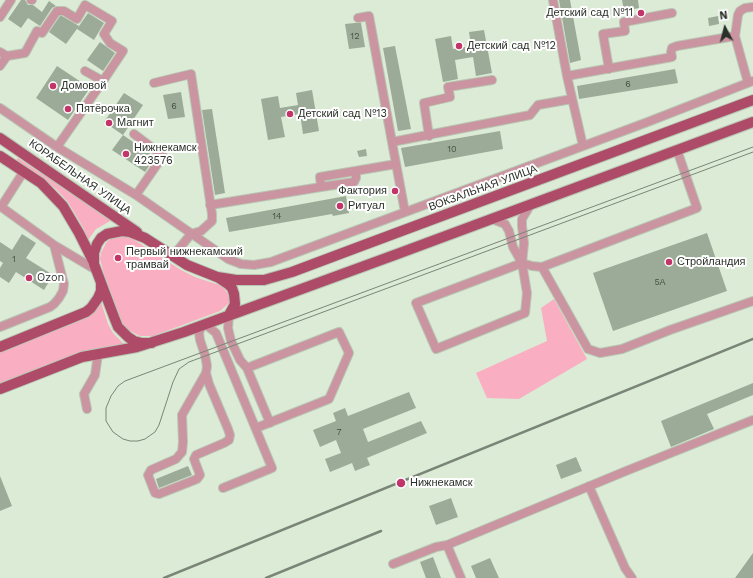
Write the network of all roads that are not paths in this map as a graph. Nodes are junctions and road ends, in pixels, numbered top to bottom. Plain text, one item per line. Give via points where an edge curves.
1 (11, 0) edge
2 (553, 0) edge
3 (749, 5) edge
4 (672, 13) dead end
5 (0, 17) edge
6 (358, 18) dead end
7 (735, 36) junction
8 (3, 54) edge
9 (0, 66) edge
10 (609, 69) junction
11 (85, 71) dead end
12 (567, 76) junction
13 (492, 80) dead end
14 (103, 81) junction
15 (751, 82) edge
16 (154, 83) dead end
17 (572, 99) junction
18 (753, 100) edge
19 (0, 108) edge
20 (753, 122) edge
21 (134, 134) dead end
22 (429, 136) junction
23 (0, 138) edge
24 (392, 142) junction
25 (57, 146) junction
26 (583, 146) junction
27 (677, 150) junction
28 (0, 156) edge
29 (396, 164) junction
30 (24, 171) junction
31 (136, 196) junction
32 (531, 204) junction
33 (1, 206) edge
34 (210, 206) junction
35 (405, 212) junction
36 (492, 219) junction
37 (191, 234) junction
38 (145, 238) junction
39 (54, 245) junction
40 (173, 256) junction
41 (522, 262) junction
42 (542, 266) junction
43 (95, 267) junction
44 (217, 276) junction
45 (101, 283) junction
46 (753, 300) edge
47 (229, 315) junction
48 (204, 324) junction
49 (0, 327) edge
50 (184, 332) junction
51 (200, 340) junction
52 (152, 342) junction
53 (0, 347) edge
54 (98, 354) junction
55 (247, 368) junction
56 (206, 373) junction
57 (0, 389) edge
58 (87, 409) dead end
59 (753, 420) edge
60 (270, 423) junction
61 (256, 428) junction
62 (589, 486) junction
63 (223, 488) dead end
64 (447, 545) junction
65 (393, 564) dead end
66 (629, 577) edge
67 (461, 578) edge

1 - 5 street
2 - 12 street
3 - 7 street via 738,15
4 - 10 street via 624,22 625,31 603,34
6 - 24 street via 369,16
7 - 10 street via 677,46 672,48 672,57
7 - 15 street
8 - 9 street
8 - 14 street via 25,53 37,31 42,34 57,10 77,19 86,5 112,21 104,34 110,43 123,51
10 - 12 street
11 - 14 street
12 - 17 street
13 - 22 street via 448,87 450,97 424,103
14 - 25 street
15 - 26 street
16 - 34 street via 191,74
17 - 22 street via 538,105 530,115
17 - 26 street
18 - 44 main road, ВОКЗАЛЬНАЯ УЛИЦА via 285,274 252,281
19 - 25 street
20 - 27 main road, ВОКЗАЛЬНАЯ УЛИЦА
21 - 31 street via 163,156
22 - 24 street
23 - 38 main road, КОРАБЕЛЬНАЯ УЛИЦА
24 - 29 street
25 - 31 street
26 - 35 street
27 - 32 main road, ВОКЗАЛЬНАЯ УЛИЦА
27 - 42 street via 697,208
28 - 30 main road
29 - 34 street via 320,177 321,187
29 - 35 street
30 - 33 street
30 - 43 main road via 41,183 63,206
31 - 37 street
32 - 36 main road, ВОКЗАЛЬНАЯ УЛИЦА
32 - 41 street via 522,219
33 - 39 street
34 - 37 street via 212,221 200,231
35 - 37 street via 271,262 254,265 228,259
36 - 41 street via 505,224 513,247
36 - 47 main road, ВОКЗАЛЬНАЯ УЛИЦА
37 - 40 street
38 - 40 main road, ВОКЗАЛЬНАЯ УЛИЦА
38 - 43 main road, ВОКЗАЛЬНАЯ УЛИЦА via 122,231 107,234 96,244
39 - 43 street
39 - 49 street via 64,284 59,298 50,307
40 - 44 main road, ВОКЗАЛЬНАЯ УЛИЦА via 187,265
41 - 41 street via 416,303 436,349 525,313 527,293
41 - 42 street
42 - 46 street via 588,349 600,353 622,349
43 - 45 main road, ВОКЗАЛЬНАЯ УЛИЦА
44 - 47 main road, ВОКЗАЛЬНАЯ УЛИЦА via 232,288 234,294 235,304
45 - 52 main road, ВОКЗАЛЬНАЯ УЛИЦА via 122,332 134,341
45 - 53 main road via 98,298 86,312
47 - 48 main road, ВОКЗАЛЬНАЯ УЛИЦА
47 - 55 street via 231,341
48 - 50 main road, ВОКЗАЛЬНАЯ УЛИЦА
48 - 51 street via 199,333
48 - 61 street via 216,333
50 - 51 street via 196,335
50 - 52 main road, ВОКЗАЛЬНАЯ УЛИЦА
51 - 56 street via 205,355
52 - 54 main road, ВОКЗАЛЬНАЯ УЛИЦА
54 - 57 main road, ВОКЗАЛЬНАЯ УЛИЦА via 82,357
54 - 58 street via 94,375 84,394
55 - 60 street
55 - 60 street via 339,332 349,353 329,399
56 - 56 street via 182,415 182,452 176,459 150,470 148,475 156,493 197,479 200,475 194,459 196,455 229,440 228,428
59 - 62 street
60 - 61 street
61 - 63 street via 272,468
62 - 64 street
62 - 66 street
64 - 65 street
64 - 67 street

